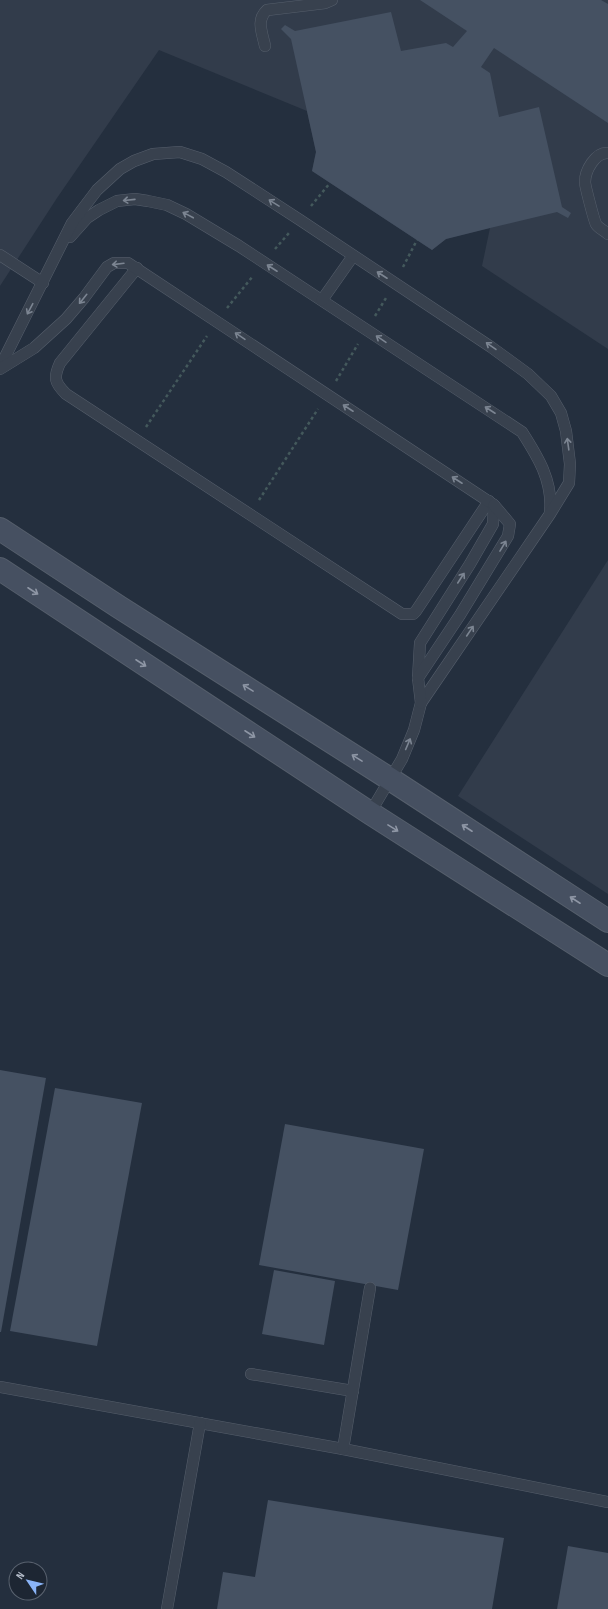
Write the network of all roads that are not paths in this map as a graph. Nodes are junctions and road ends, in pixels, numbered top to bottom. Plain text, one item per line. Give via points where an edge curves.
1 (332, 0) edge
2 (265, 46) dead end
3 (608, 153) edge
4 (608, 234) edge
5 (58, 250) junction
6 (0, 255) edge
7 (353, 256) junction
8 (137, 268) junction
9 (43, 283) junction
10 (322, 300) junction
11 (0, 368) edge
12 (492, 503) junction
13 (550, 514) junction
14 (0, 529) edge
15 (0, 569) edge
16 (418, 678) junction
17 (421, 703) junction
18 (390, 779) junction
19 (370, 813) junction
20 (608, 921) edge
21 (608, 965) edge
22 (370, 1288) dead end
23 (251, 1374) dead end
24 (0, 1387) edge
25 (353, 1391) junction
26 (200, 1423) junction
27 (343, 1449) junction
28 (608, 1502) edge
29 (167, 1609) edge

1 - 2 lane via 267,10 262,14 260,21
3 - 4 lane via 595,159 586,172 585,183 596,224
7 -> 5 lane via 226,172 202,159 180,152 153,154 120,169 87,203
5 - 9 lane
10 -> 5 lane via 186,214 148,201 117,201 99,210
6 - 9 lane
7 - 10 lane
13 -> 7 lane via 569,483 570,464 561,413 551,396 492,346
8 -> 11 lane via 121,262 107,267 66,319 34,348
12 -> 8 lane
8 - 12 lane via 60,363 56,380 66,394 402,614 413,614 416,611
9 -> 11 lane
13 -> 10 lane via 551,502 545,474 522,432
16 -> 12 lane via 420,642 493,524
16 -> 12 lane via 508,536 510,524
17 -> 13 lane
18 -> 14 main road
15 -> 19 main road
16 - 17 lane
18 -> 17 lane via 414,730
18 - 19 lane
20 -> 18 main road
19 -> 21 main road
22 - 25 lane
23 - 25 lane
24 - 26 lane
25 - 27 lane
26 - 27 lane
26 - 29 lane
27 - 28 lane

